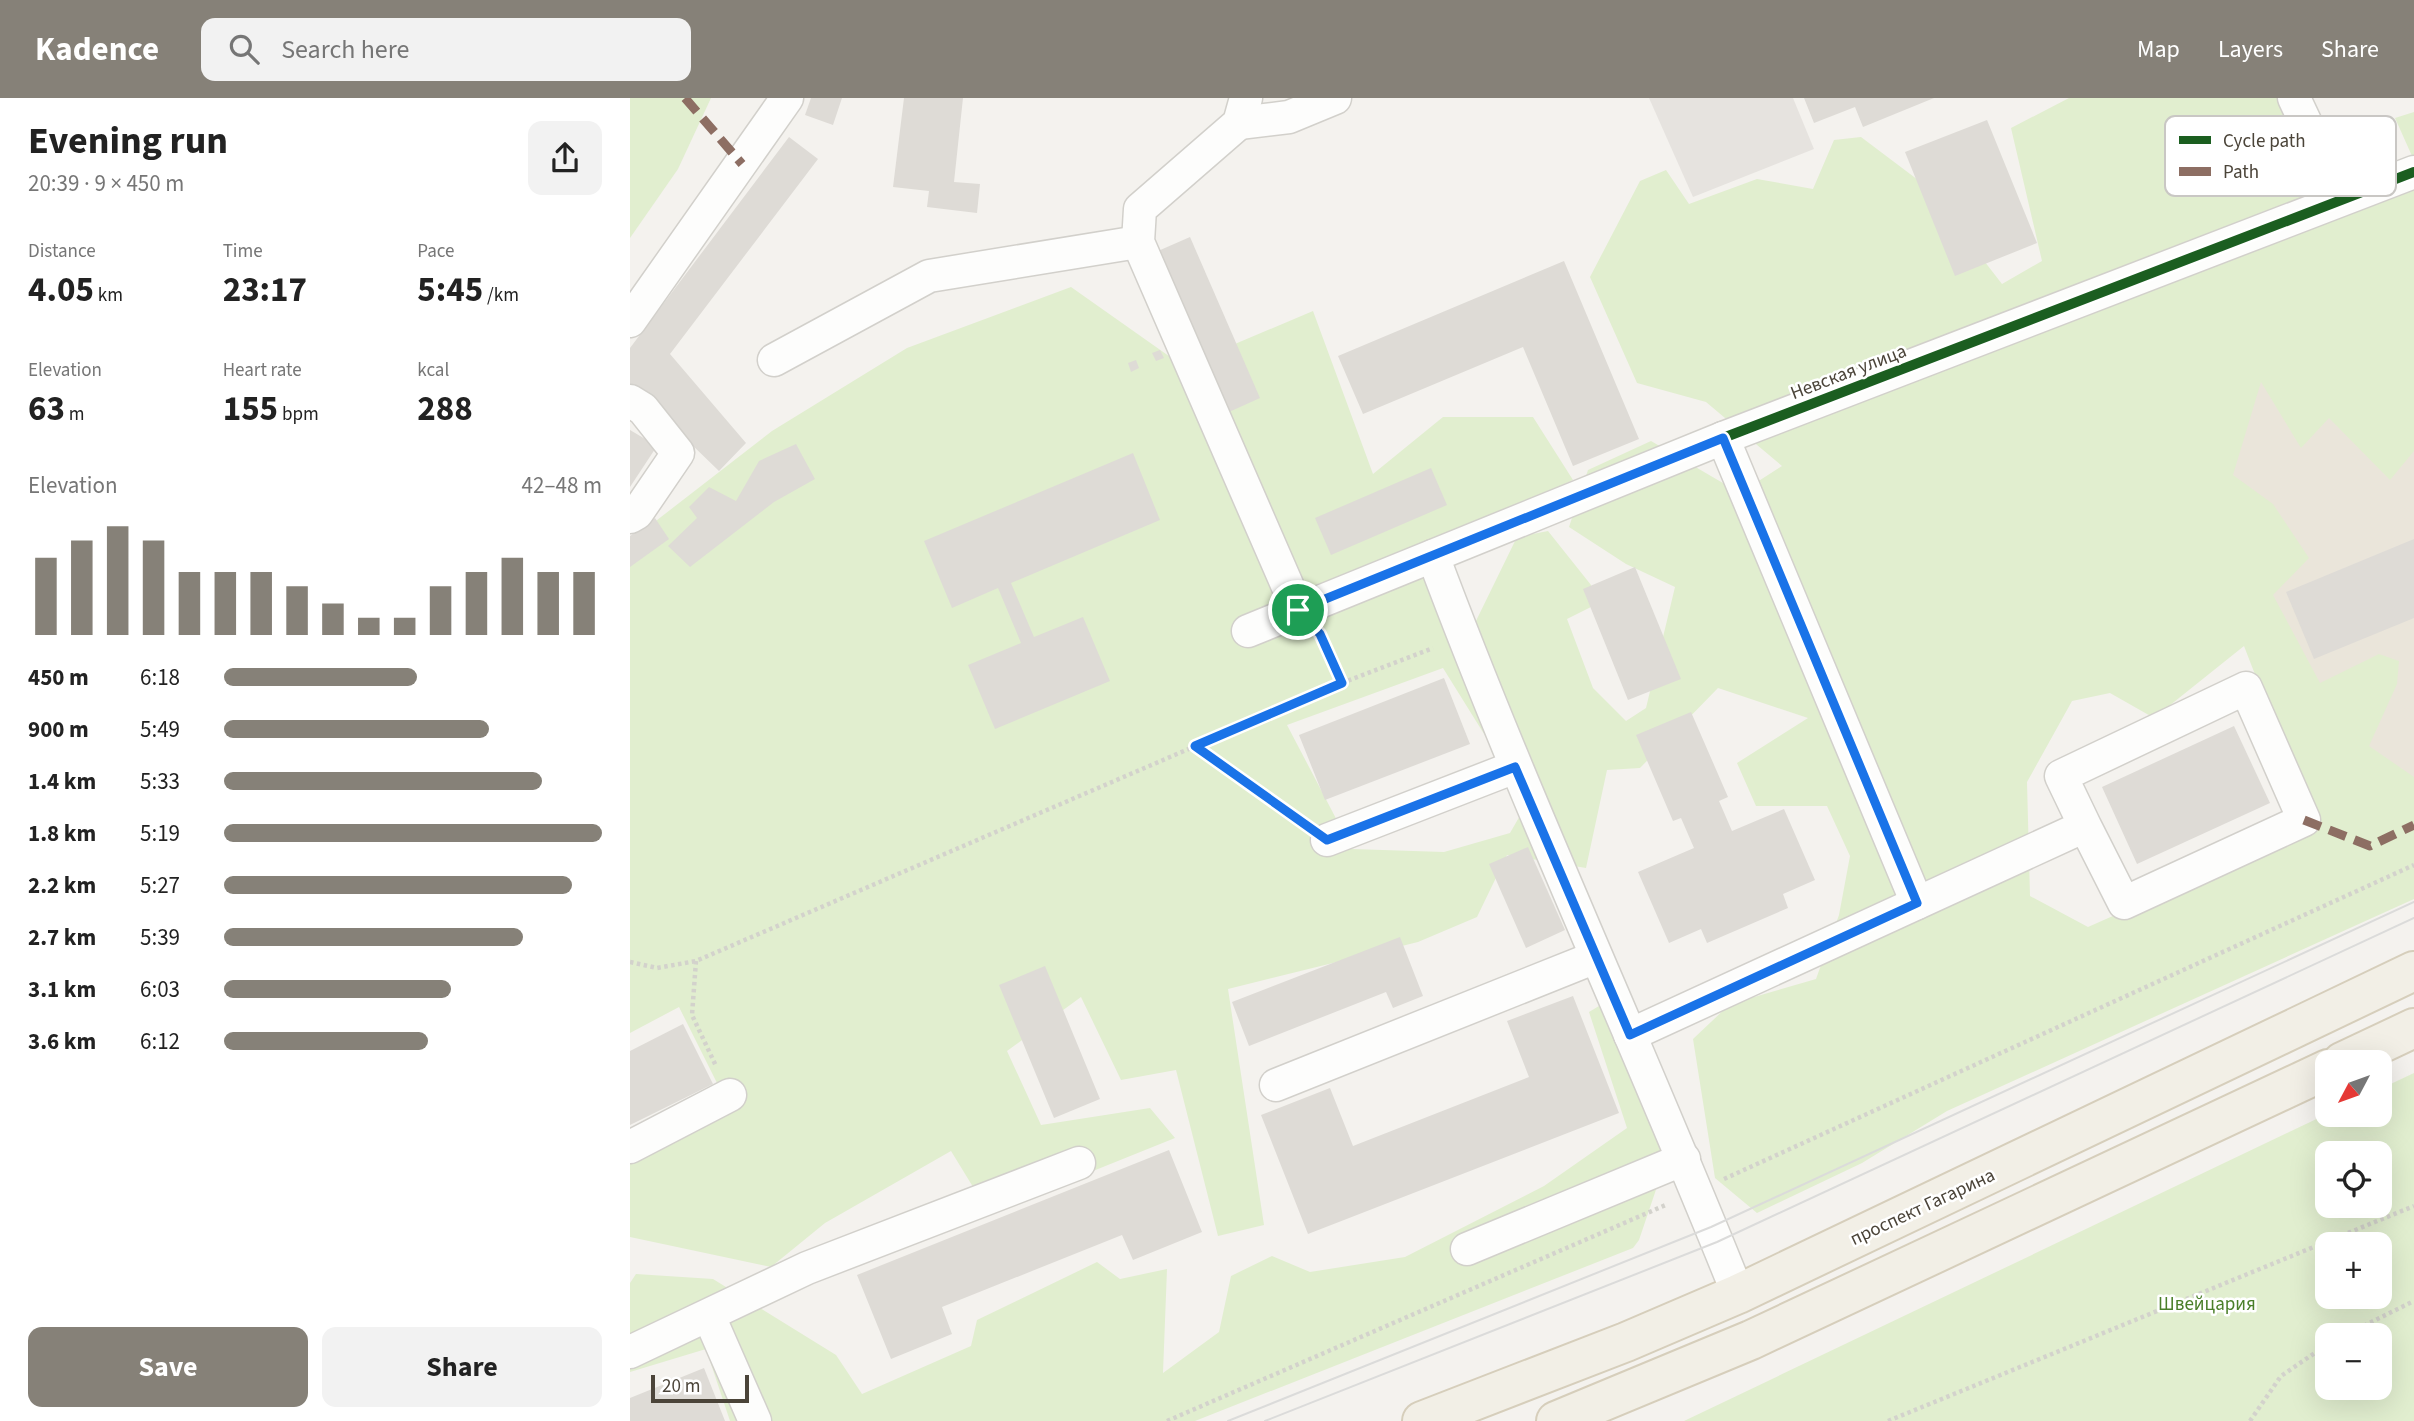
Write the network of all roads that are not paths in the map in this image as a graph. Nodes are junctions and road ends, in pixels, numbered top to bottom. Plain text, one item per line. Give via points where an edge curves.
1 (787, 98) edge
2 (1335, 98) edge
3 (2294, 98) edge
4 (1242, 110) edge
5 (2302, 116) edge
6 (2414, 172) edge
7 (2396, 178) edge
8 (2347, 196) edge
9 (2341, 198) joint
10 (1138, 242) junction
11 (630, 321) edge
12 (774, 360) dead end
13 (630, 401) edge
14 (1723, 438) junction
15 (630, 517) edge
16 (1433, 556) junction
17 (1298, 610) junction
18 (1248, 631) dead end
19 (1515, 767) junction
20 (2085, 826) junction
21 (1327, 840) road end
22 (1917, 903) junction
23 (1596, 957) junction
24 (2414, 971) edge
25 (2414, 1028) edge
26 (1630, 1035) junction
27 (2367, 1050) edge
28 (2315, 1075) edge
29 (1276, 1085) dead end
30 (730, 1096) road end
31 (630, 1147) edge
32 (1684, 1159) junction
33 (1079, 1163) dead end
34 (1467, 1249) dead end
35 (1738, 1294) junction
36 (709, 1316) junction
37 (630, 1352) edge
38 (755, 1421) edge
39 (1422, 1421) edge
40 (1556, 1421) edge

1 - 11 street
2 - 4 street via 1289,117
3 - 5 street
4 - 10 street via 1140,209
6 - 7 street, Невская улица
8 - 9 street, Невская улица
9 - 14 street, Невская улица
10 - 12 street via 929,276
10 - 17 street
13 - 15 street via 643,409 678,453
14 - 16 street, Невская улица
14 - 22 street
16 - 17 street, Невская улица
16 - 19 street
17 - 18 street, Невская улица
19 - 21 street
19 - 23 street
20 - 20 street via 2124,903 2304,820 2246,688 2061,776
20 - 22 street
22 - 26 street
23 - 26 street
23 - 29 street
24 - 35 main road, проспект Гагарина
25 - 27 main road
26 - 32 street
28 - 40 main road via 1751,1340
30 - 31 street
32 - 34 street
32 - 35 street
33 - 36 street via 807,1268
35 - 39 main road, проспект Гагарина
36 - 37 street
36 - 38 street

